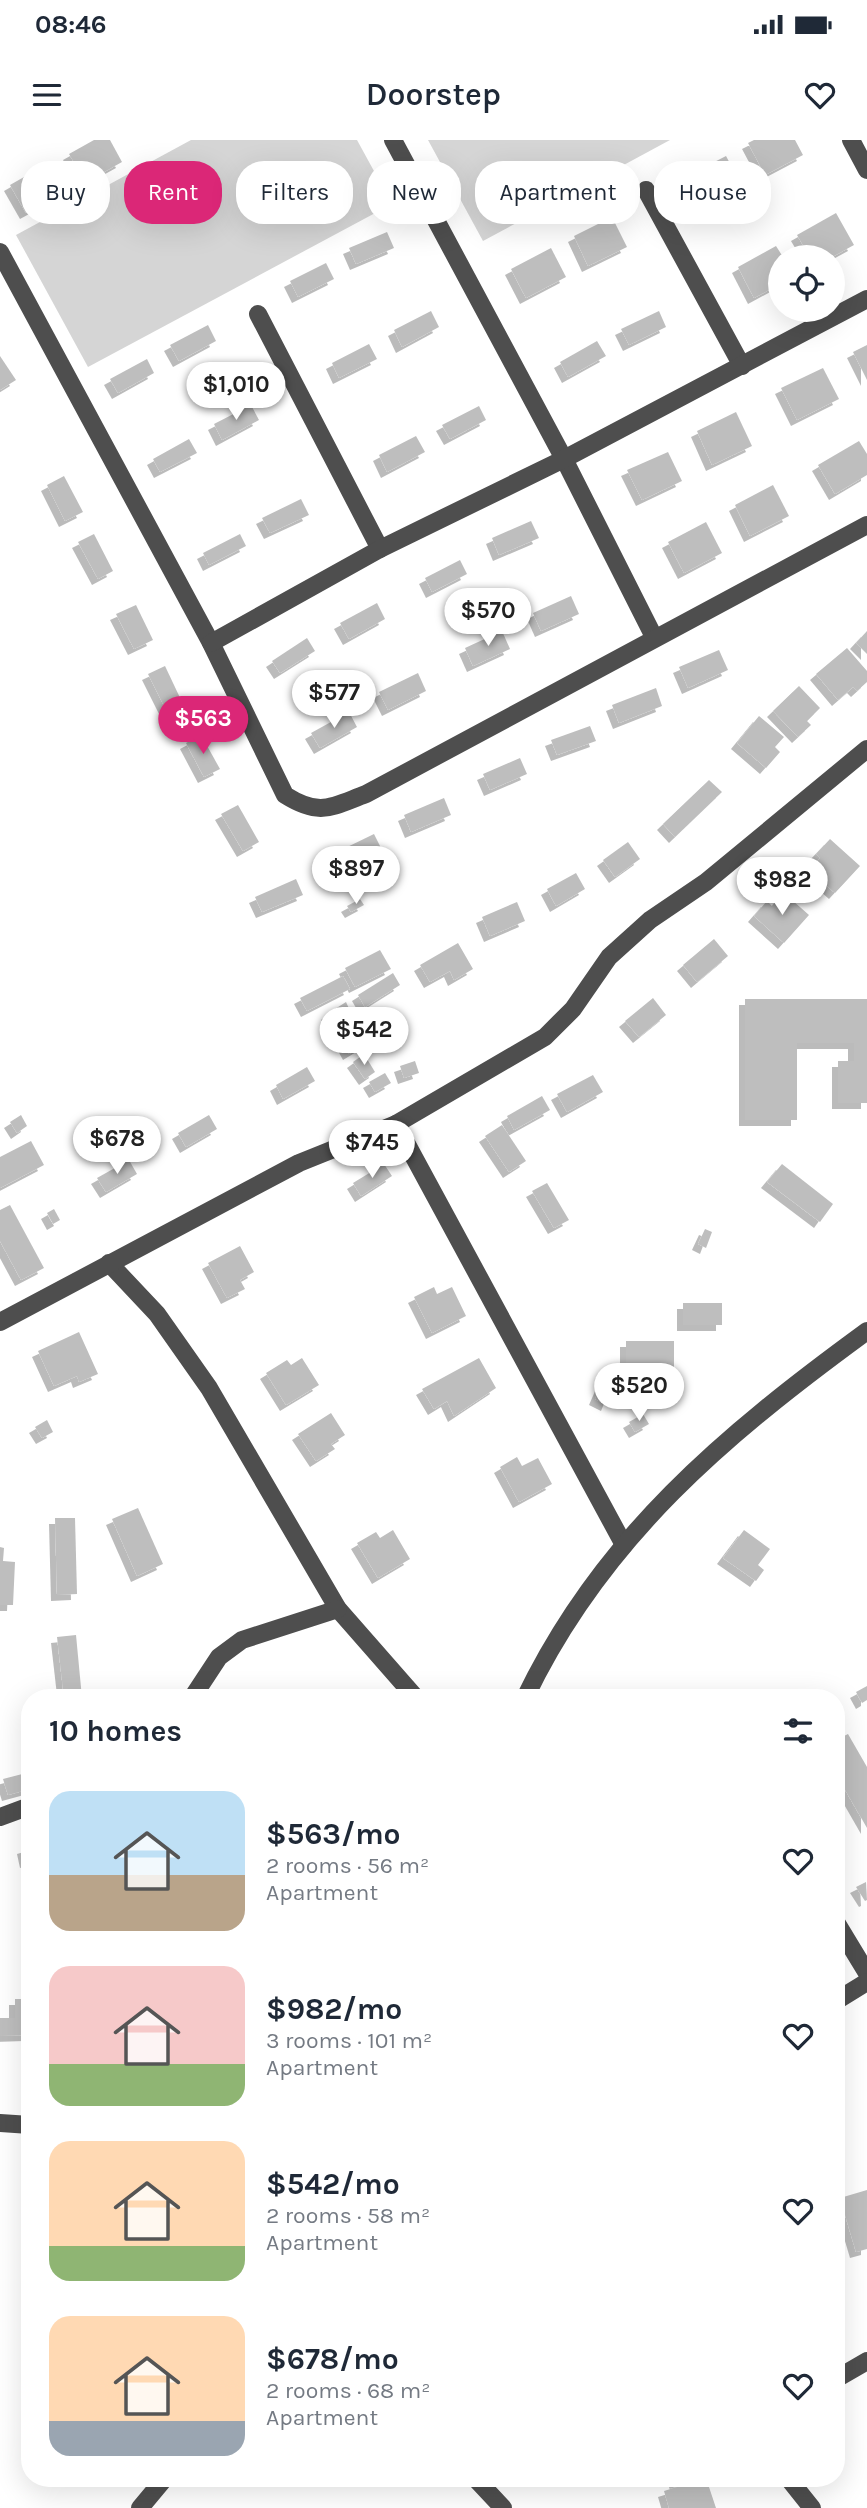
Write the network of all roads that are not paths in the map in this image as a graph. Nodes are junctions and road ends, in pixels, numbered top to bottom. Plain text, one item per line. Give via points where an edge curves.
1 (393, 140) edge
2 (851, 140) edge
3 (867, 170) edge
4 (646, 190) dead end
5 (0, 252) edge
6 (867, 299) edge
7 (258, 314) dead end
8 (742, 366) junction
9 (564, 458) junction
10 (867, 525) edge
11 (380, 549) junction
12 (654, 637) junction
13 (211, 643) junction
14 (867, 748) edge
15 (396, 1124) junction
16 (108, 1264) junction
17 (0, 1322) edge
18 (867, 1331) edge
19 (624, 1545) junction
20 (338, 1609) junction
21 (198, 1689) edge
22 (407, 1689) edge
23 (530, 1689) edge
24 (21, 1809) edge
25 (0, 1817) edge
26 (845, 1937) edge
27 (867, 1973) edge
28 (867, 1982) edge
29 (845, 1995) edge
30 (0, 2123) edge
31 (21, 2124) edge
32 (867, 2361) edge
33 (845, 2374) edge
34 (158, 2487) edge
35 (483, 2487) edge
36 (795, 2487) edge
37 (141, 2508) edge
38 (503, 2508) edge
39 (811, 2508) edge

1 - 9 street
2 - 3 street
4 - 8 street
5 - 13 street
6 - 8 street
7 - 11 street
8 - 9 street
9 - 11 street
9 - 12 street
10 - 12 street
11 - 13 street
12 - 13 street via 366,794 327,809 305,808 285,795
14 - 15 street via 706,882 650,920 609,957 573,1009 545,1037
15 - 16 street via 299,1163
15 - 19 street
16 - 17 street
16 - 20 street via 157,1314 209,1388
18 - 19 street via 756,1413 680,1482
19 - 23 street via 576,1605
20 - 21 street via 242,1640 219,1657
20 - 22 street
24 - 25 street
26 - 27 street
28 - 29 street
30 - 31 street
32 - 33 street
34 - 37 street
35 - 38 street
36 - 39 street

